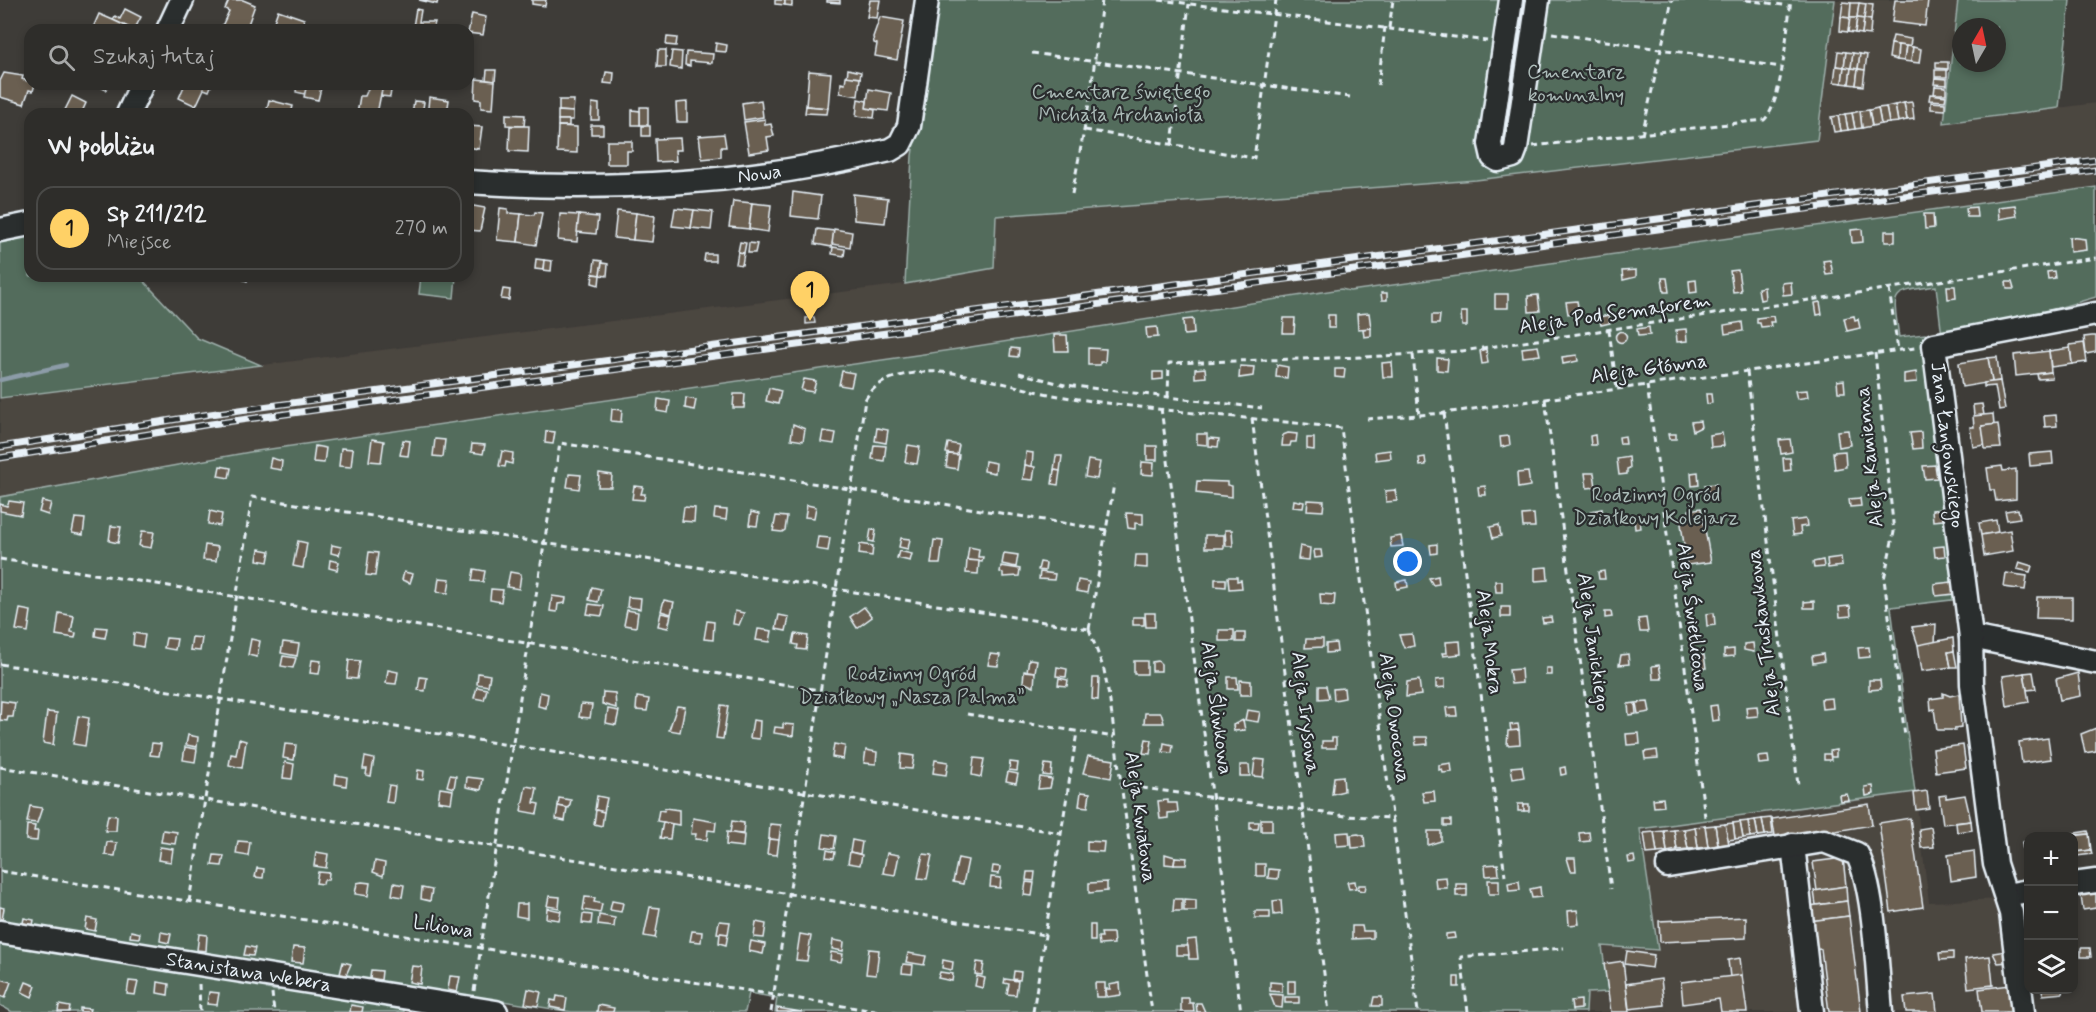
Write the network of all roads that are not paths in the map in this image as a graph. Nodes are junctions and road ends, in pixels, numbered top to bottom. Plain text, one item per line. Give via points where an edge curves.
1 (182, 0) edge
2 (927, 0) edge
3 (1511, 0) edge
4 (1538, 0) edge
5 (171, 24) edge
6 (140, 90) edge
7 (136, 108) edge
8 (474, 182) edge
9 (24, 225) edge
10 (0, 230) edge
11 (2096, 314) edge
12 (1971, 637) junction
13 (2096, 662) edge
14 (1792, 845) junction
15 (1668, 866) dead end
16 (2096, 881) edge
17 (2078, 883) edge
18 (2024, 892) edge
19 (2006, 895) junction
20 (0, 932) edge
21 (496, 1012) edge
22 (1812, 1012) edge
23 (1881, 1012) edge
24 (2023, 1012) edge

1 - 5 street
2 - 8 street, Nowa via 909,126 900,144 890,150 720,179 571,185
3 - 4 street via 1490,144 1493,158 1498,160 1513,156 1516,148
6 - 7 street
9 - 10 street
11 - 12 street, Jana Łangowskiego via 1934,345
12 - 13 street
12 - 19 street, Jana Łangowskiego via 1972,684 1995,864
14 - 15 street
14 - 22 street
14 - 23 street via 1824,841 1857,854 1869,899
16 - 17 street
18 - 19 street
19 - 24 street, Jana Łangowskiego
20 - 21 street, Stanisława Webera

